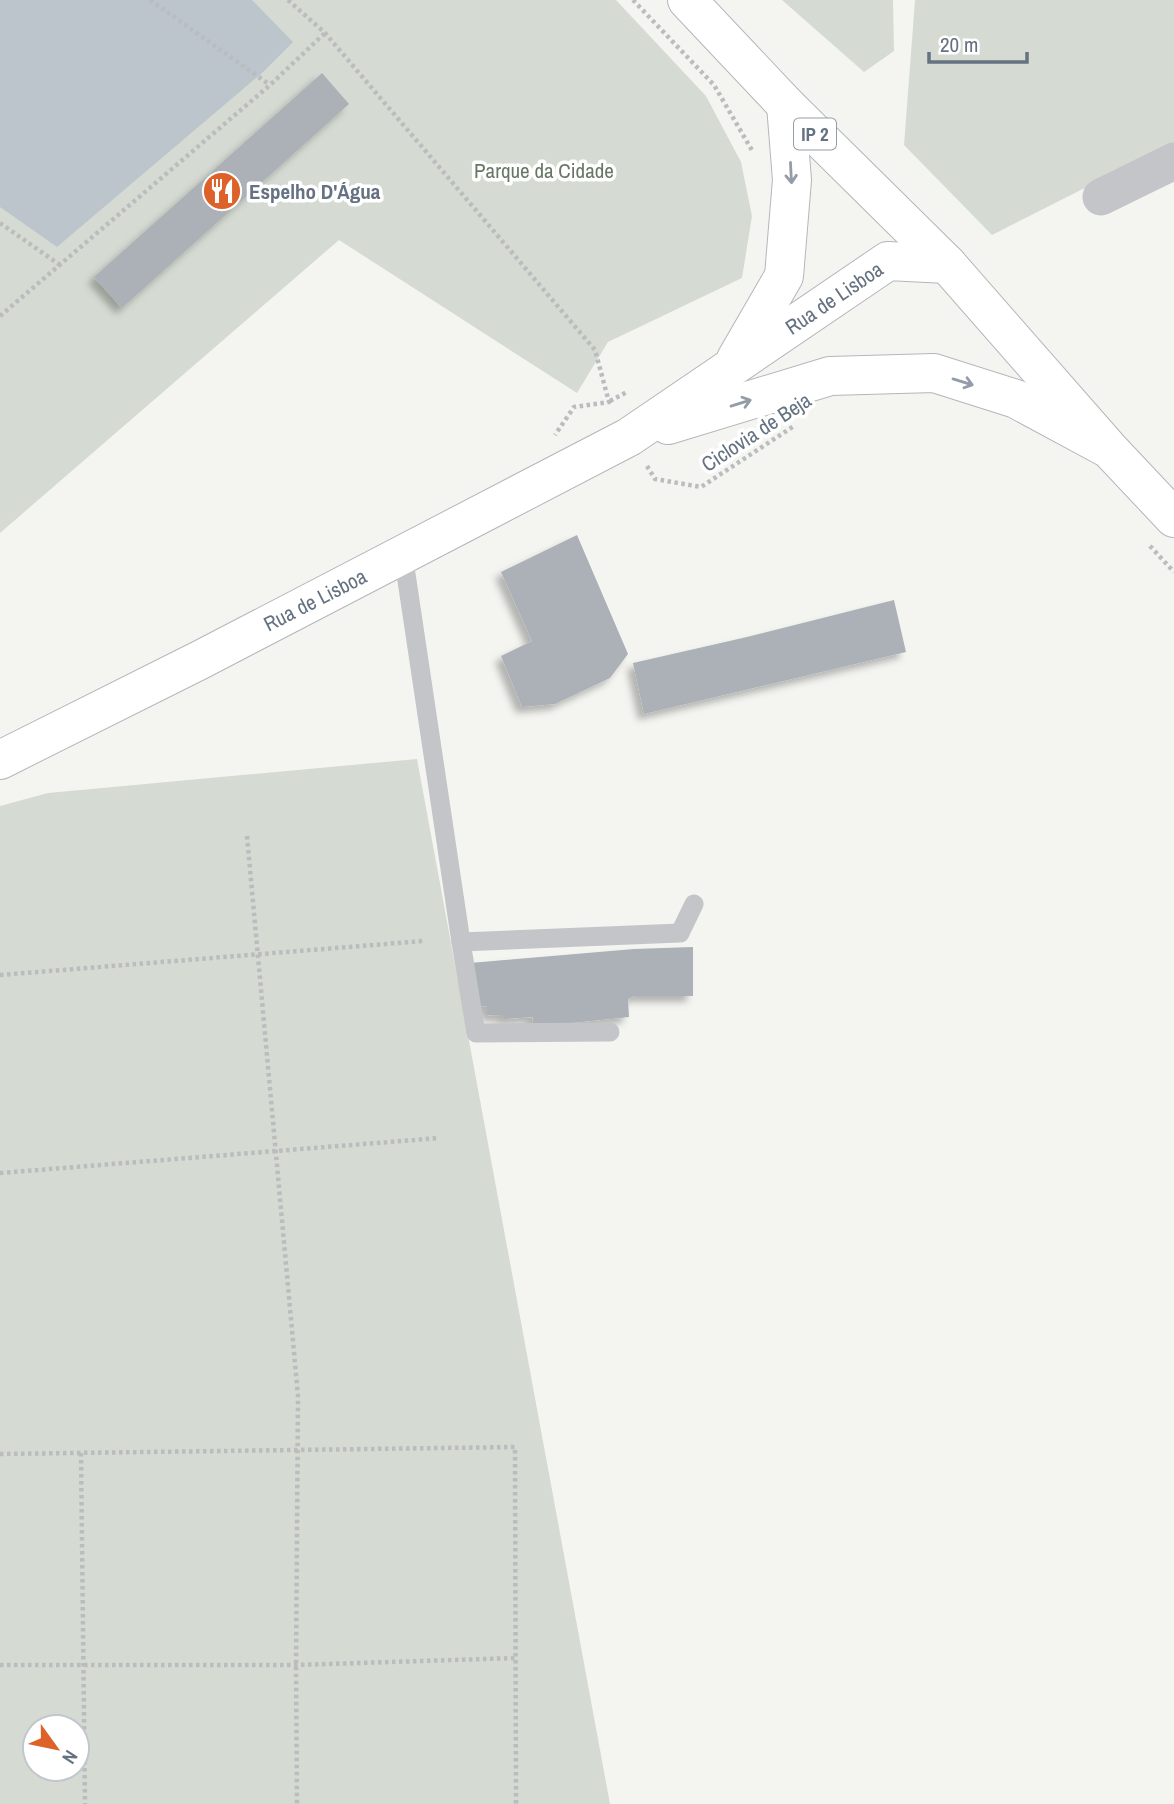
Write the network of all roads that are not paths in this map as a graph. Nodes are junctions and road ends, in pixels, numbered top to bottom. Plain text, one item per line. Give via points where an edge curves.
1 (687, 0) edge
2 (786, 105) junction
3 (1174, 161) edge
4 (1101, 197) dead end
5 (947, 264) junction
6 (731, 368) junction
7 (629, 438) junction
8 (1110, 450) junction
9 (1161, 531) edge
10 (403, 554) junction
11 (0, 761) edge
12 (694, 904) dead end
13 (461, 942) junction
14 (610, 1032) dead end

1 - 2 main road, IP 2
2 - 5 main road, IP 2
2 -> 6 main road, Rua de Lisboa via 792,180 784,276
3 - 4 street
5 - 6 main road, Rua de Lisboa via 888,261
5 - 8 main road, IP 2
6 - 7 main road, Rua de Lisboa
7 -> 8 main road, Rua de Lisboa via 830,376 934,373 1016,398
7 - 10 main road, Rua de Lisboa
8 - 9 main road, IP 2
10 - 11 main road, Rua de Lisboa
10 - 13 lane
12 - 13 lane via 680,933
13 - 14 lane via 476,1033

